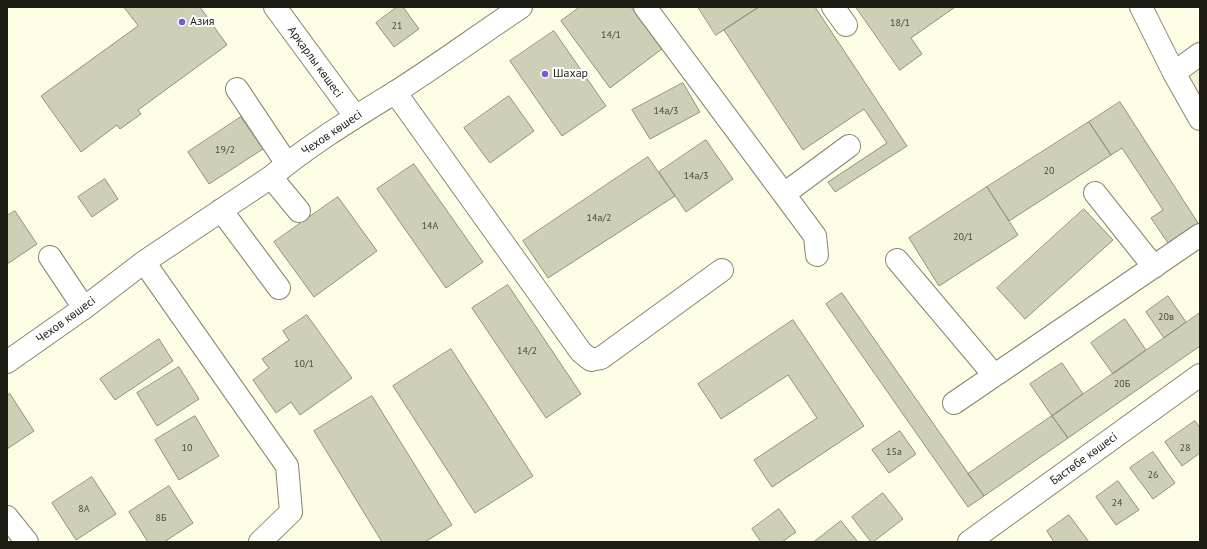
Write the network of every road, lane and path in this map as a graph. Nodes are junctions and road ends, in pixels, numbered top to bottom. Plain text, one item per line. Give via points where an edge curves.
1 (275, 7) edge
2 (521, 7) edge
3 (645, 7) edge
4 (833, 7) edge
5 (1141, 7) edge
6 (846, 25) dead end
7 (1200, 54) edge
8 (1174, 73) junction
9 (237, 89) dead end
10 (395, 92) junction
11 (355, 116) junction
12 (1200, 119) edge
13 (849, 146) dead end
14 (279, 171) junction
15 (1095, 193) dead end
16 (784, 194) junction
17 (221, 210) junction
18 (299, 211) dead end
19 (1200, 236) edge
20 (817, 255) dead end
21 (50, 257) dead end
22 (897, 260) dead end
23 (144, 262) junction
24 (1154, 267) junction
25 (722, 270) dead end
26 (279, 288) dead end
27 (84, 308) junction
28 (7, 362) edge
29 (994, 375) junction
30 (1200, 375) edge
31 (954, 402) dead end
32 (7, 517) edge
33 (26, 542) edge
34 (260, 542) edge
35 (969, 542) edge

1 - 11 street, Арқарлы көшесі
2 - 10 street, Чехов көшесі
3 - 16 street
4 - 6 street
5 - 8 street
7 - 8 street
8 - 12 street
9 - 14 street
10 - 11 street, Чехов көшесі
10 - 25 street via 581,352 591,360 601,358
11 - 14 street, Чехов көшесі
13 - 16 street
14 - 17 street, Чехов көшесі
14 - 18 street
15 - 24 street
16 - 20 street via 815,236
17 - 23 street, Чехов көшесі
17 - 26 street
19 - 24 street
21 - 27 street
22 - 29 street
23 - 27 street, Чехов көшесі
23 - 34 street via 287,466 291,512
24 - 29 street
27 - 28 street, Чехов көшесі
29 - 31 street
30 - 35 street, Бастөбе көшесі
32 - 33 street

